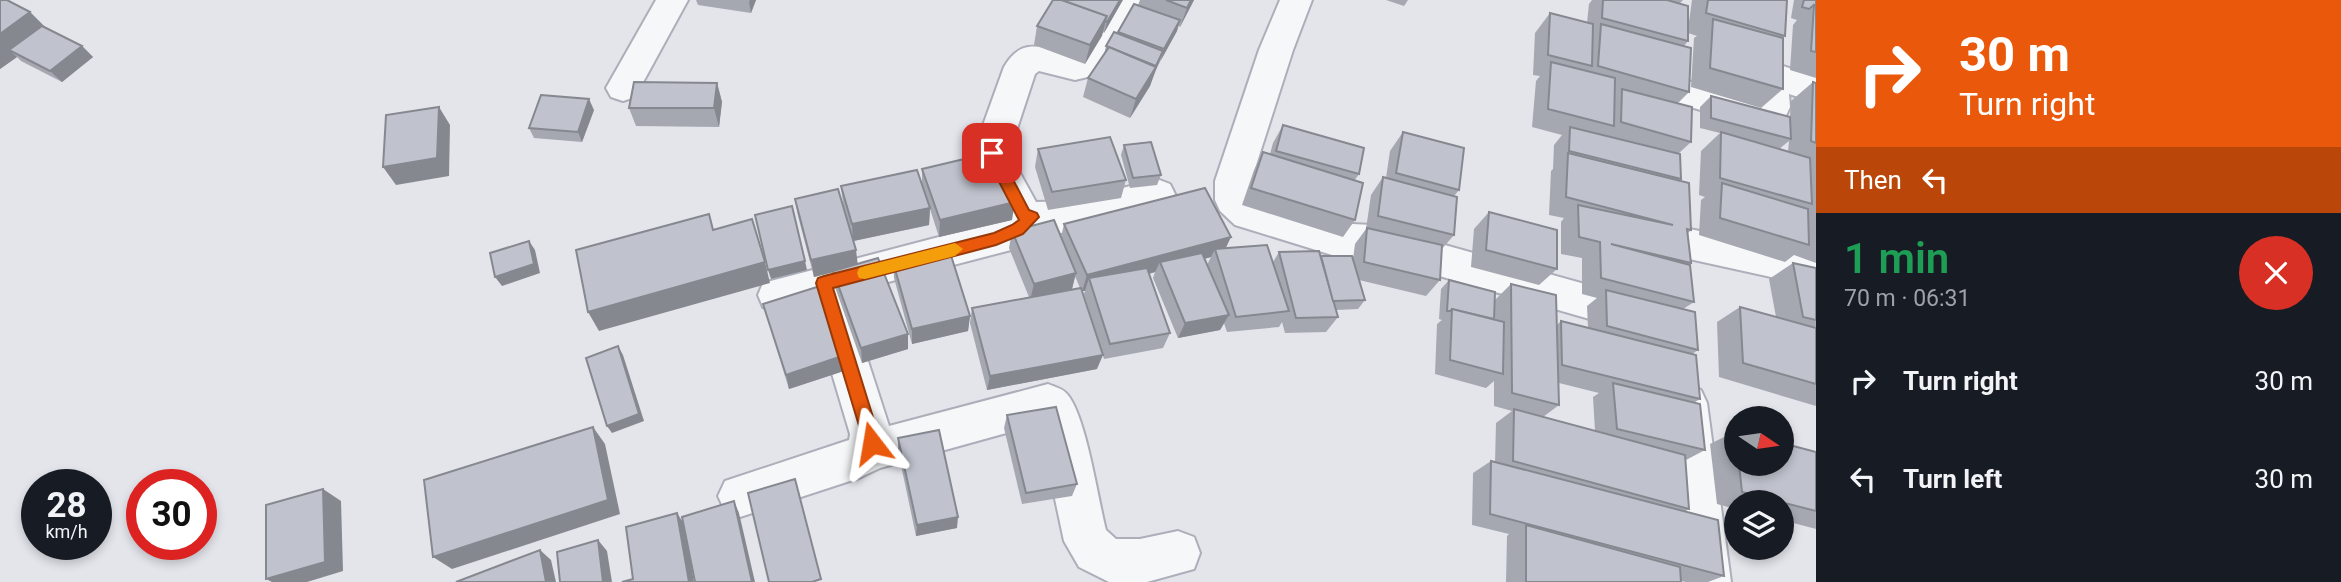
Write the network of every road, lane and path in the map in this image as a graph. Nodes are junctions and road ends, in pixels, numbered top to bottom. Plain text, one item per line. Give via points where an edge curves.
1 (671, 0) edge
2 (1128, 0) edge
3 (1296, 0) edge
4 (623, 88) dead end
5 (1816, 90) edge
6 (1678, 94) edge
7 (1157, 194) dead end
8 (1677, 202) edge
9 (1031, 217) junction
10 (1816, 271) edge
11 (1676, 279) junction
12 (824, 283) junction
13 (777, 295) dead end
14 (1682, 367) edge
15 (869, 451) junction
16 (740, 496) dead end
17 (1178, 553) dead end
18 (1709, 582) edge

1 - 4 street
2 - 9 street via 1088,65 1075,67 1034,57 1021,67 992,153 1024,215
3 - 11 street via 1233,181 1233,200 1248,214 1332,239 1373,241 1677,327
5 - 6 street via 1772,62 1771,113
7 - 9 street via 1065,218
8 - 11 street
9 - 12 street via 1011,234
10 - 11 street
12 - 13 street
12 - 15 street via 871,434
14 - 18 street
15 - 16 street
15 - 17 street via 1048,403 1060,424 1086,541 1093,552 1106,561 1121,563

